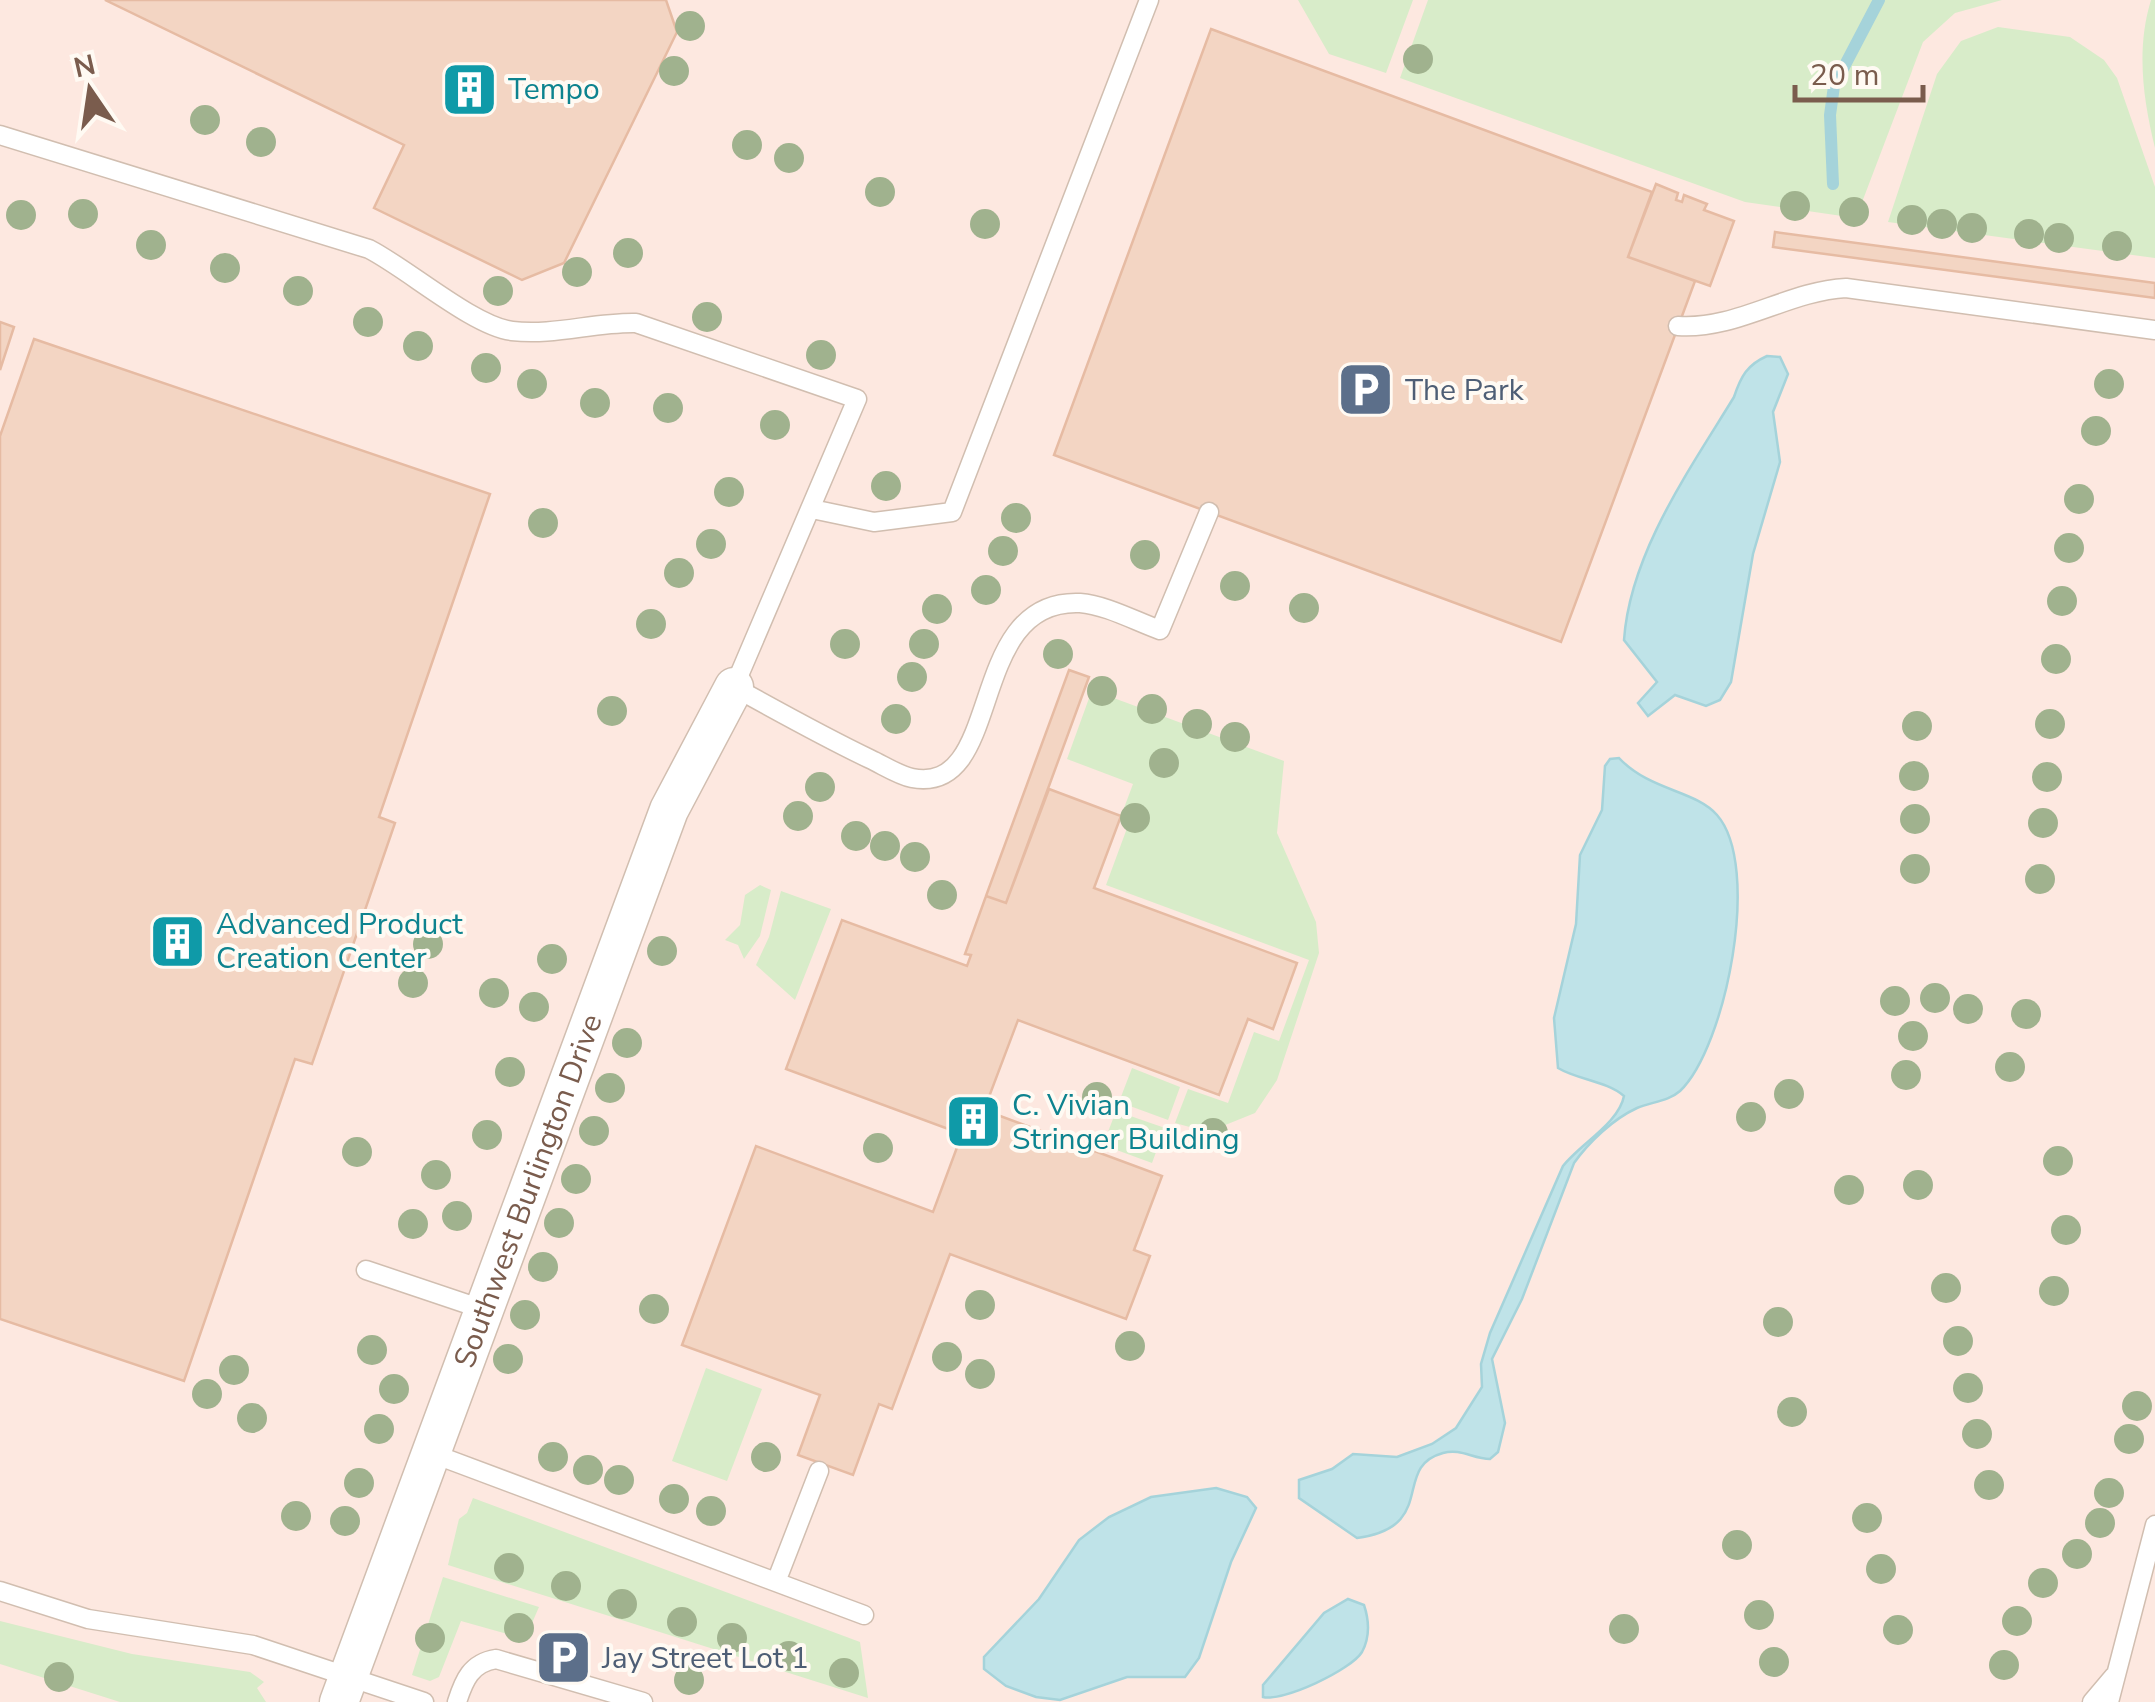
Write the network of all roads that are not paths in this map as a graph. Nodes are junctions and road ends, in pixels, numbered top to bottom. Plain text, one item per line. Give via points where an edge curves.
1 (1150, 0) edge
2 (0, 135) edge
3 (1678, 326) dead end
4 (2155, 330) edge
5 (812, 510) junction
6 (1209, 512) dead end
7 (734, 687) junction
8 (366, 1270) dead end
9 (485, 1310) junction
10 (431, 1453) junction
11 (819, 1472) dead end
12 (2155, 1526) edge
13 (776, 1582) junction
14 (0, 1592) edge
15 (864, 1615) dead end
16 (2121, 1668) junction
17 (344, 1690) edge
18 (424, 1702) edge
19 (458, 1702) edge
20 (643, 1702) edge
21 (2092, 1702) edge
22 (2109, 1702) edge

1 - 5 lane via 952,512 874,522
2 - 5 lane via 369,250 507,331 636,323 857,399
3 - 4 lane via 1718,325 1796,296 1846,288
5 - 7 lane
6 - 7 lane via 1160,630 1082,603 1054,605 1024,623 1002,652 966,756 950,772 911,778
7 - 9 street, Southwest Burlington Drive via 669,810
8 - 9 lane
9 - 10 street, Southwest Burlington Drive
10 - 13 lane
10 - 17 street, Southwest Burlington Drive
11 - 13 lane
12 - 16 lane
13 - 15 lane
14 - 17 lane via 88,1619 253,1646
16 - 21 lane
16 - 22 lane
17 - 18 lane
19 - 20 lane via 465,1678 483,1661 496,1659

